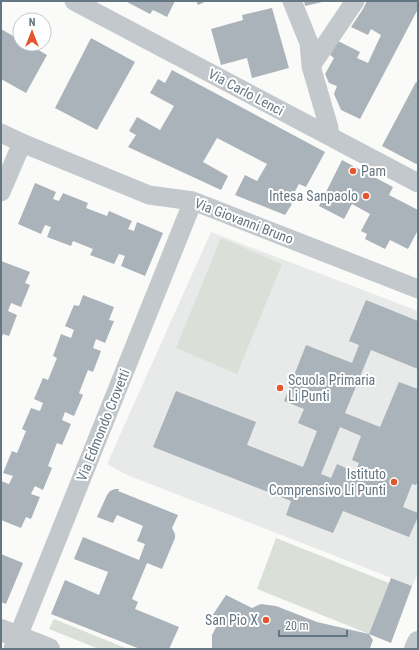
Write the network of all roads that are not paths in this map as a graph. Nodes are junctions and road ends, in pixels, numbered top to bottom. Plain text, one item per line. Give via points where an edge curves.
1 (74, 1) edge
2 (292, 1) edge
3 (355, 1) edge
4 (311, 66) junction
5 (1, 133) edge
6 (329, 136) junction
7 (22, 144) junction
8 (418, 183) edge
9 (1, 192) edge
10 (193, 201) junction
11 (418, 289) edge
12 (11, 638) edge
13 (418, 642) edge
14 (49, 649) edge
15 (415, 649) edge

1 - 6 street, Via Carlo Lenci
2 - 4 street via 309,43
3 - 4 street
4 - 6 street
5 - 7 street, Via Giovanni Bruno
6 - 8 street, Via Carlo Lenci
7 - 9 street
7 - 10 street, Via Giovanni Bruno via 149,194
10 - 11 street, Via Giovanni Bruno
10 - 12 street, Via Edmondo Crovetti
12 - 14 street
13 - 15 street

